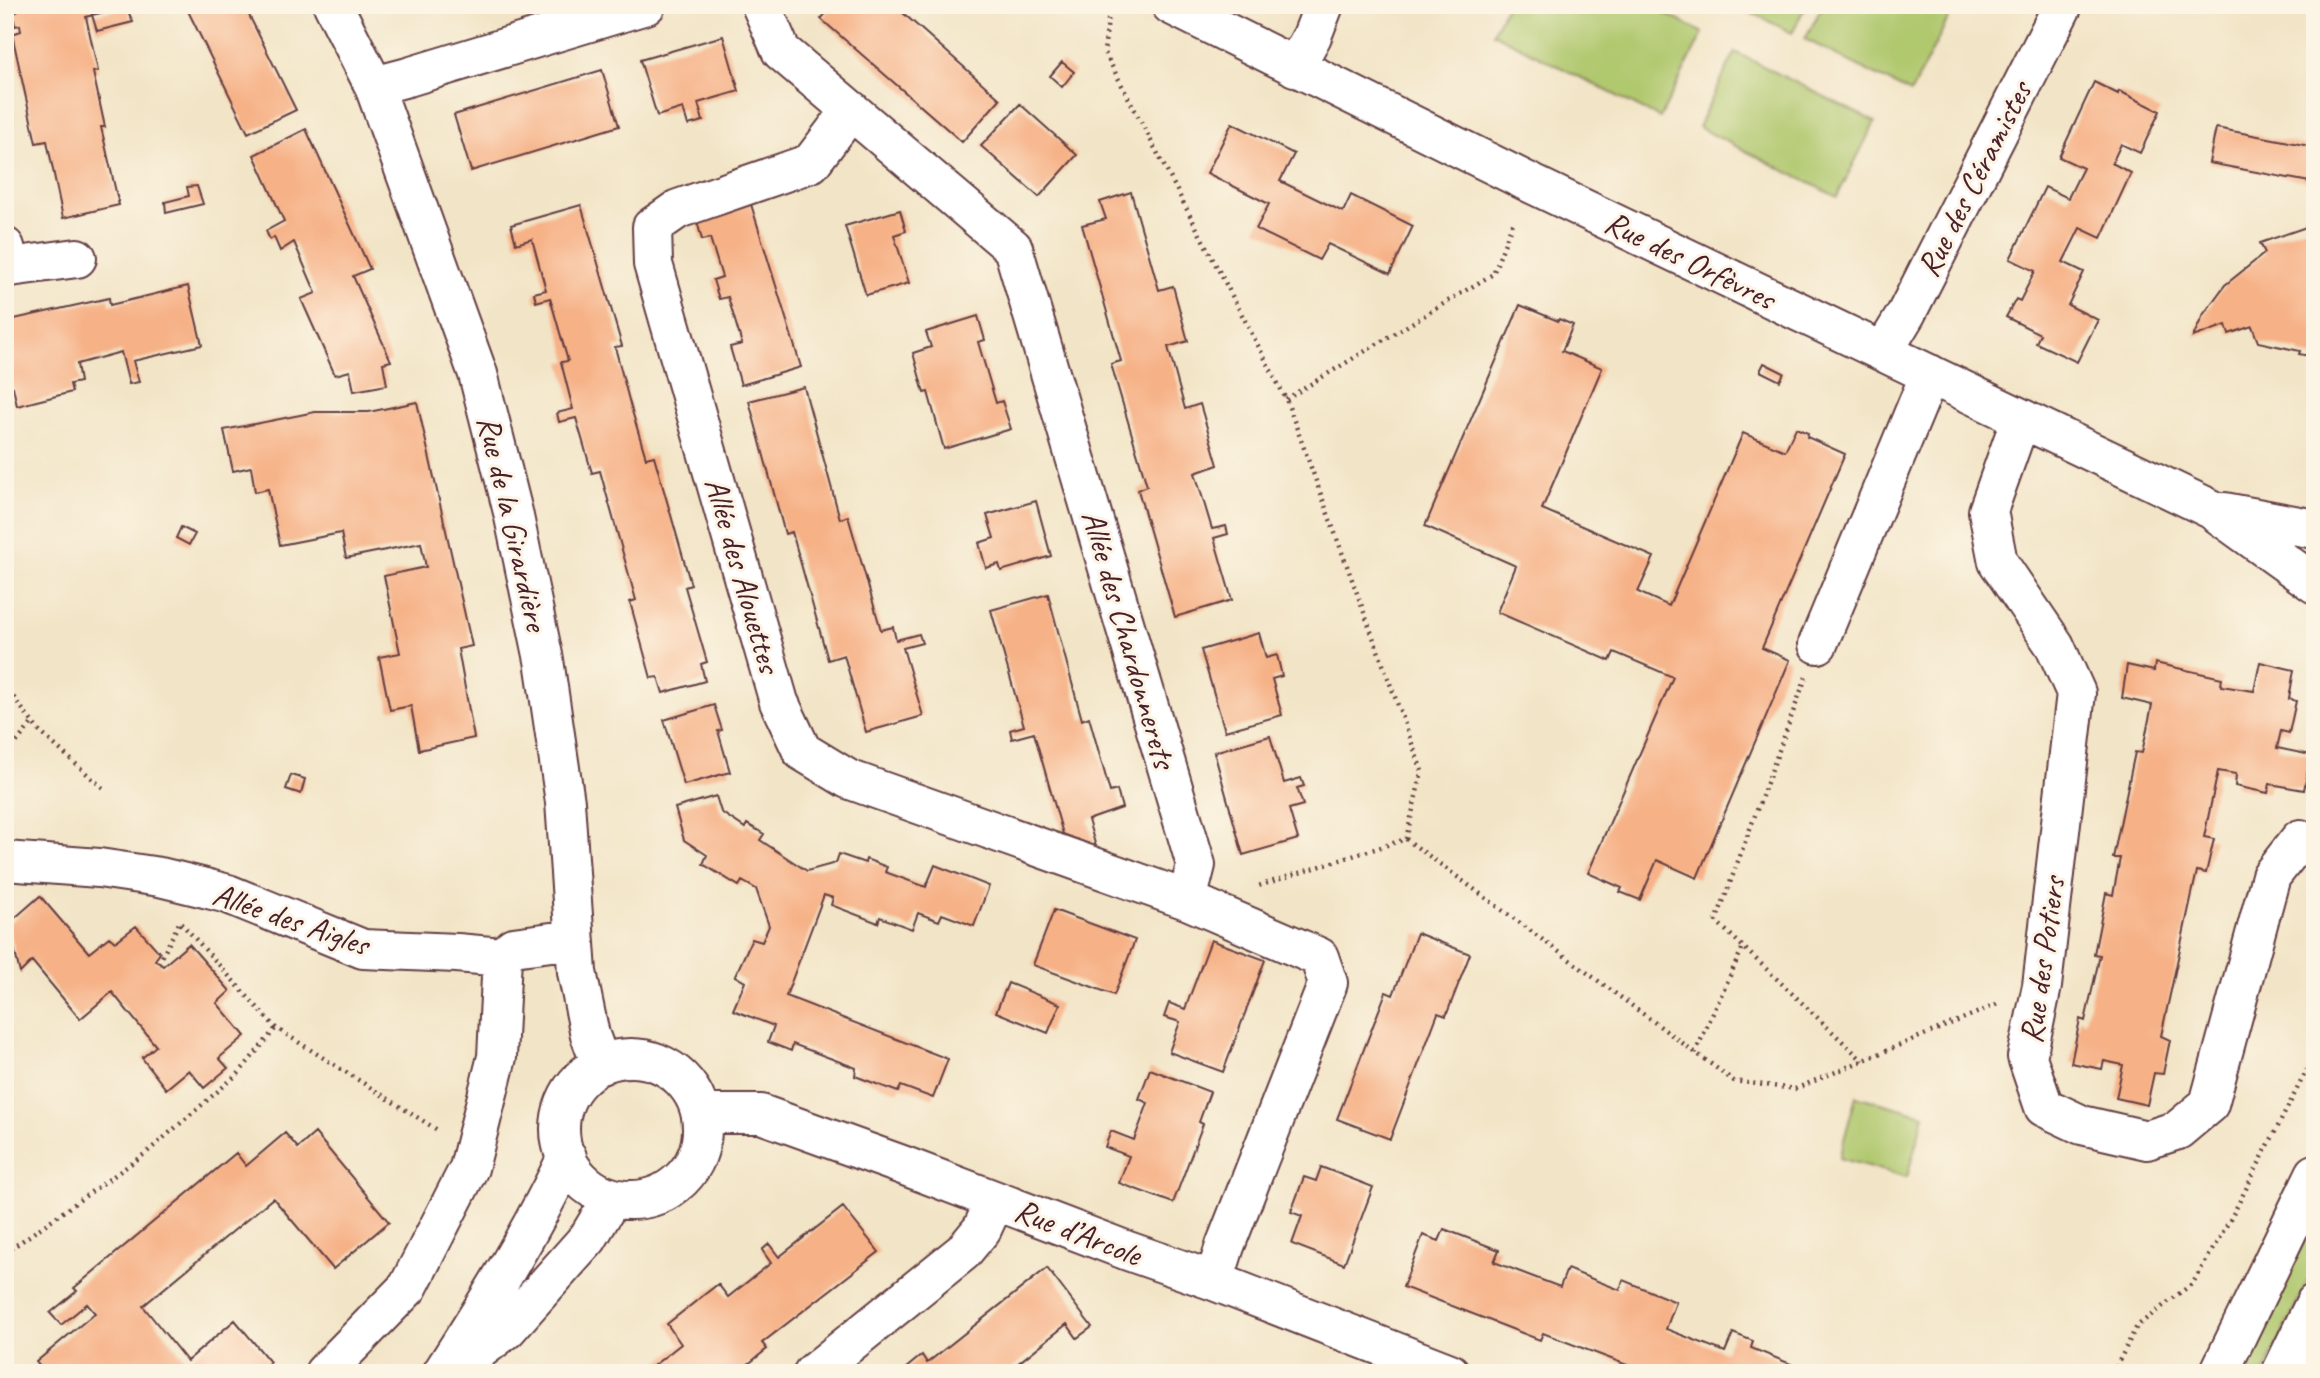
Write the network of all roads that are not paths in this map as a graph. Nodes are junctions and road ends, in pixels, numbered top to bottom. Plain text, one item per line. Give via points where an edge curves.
1 (334, 5) edge
2 (646, 5) edge
3 (761, 5) edge
4 (1171, 5) edge
5 (1324, 5) edge
6 (2063, 5) edge
7 (1295, 67) junction
8 (374, 86) junction
9 (851, 110) junction
10 (77, 258) dead end
11 (7, 261) edge
12 (1883, 352) junction
13 (1930, 374) junction
14 (2021, 418) junction
15 (2211, 509) junction
16 (2315, 529) edge
17 (2315, 584) edge
18 (1818, 644) road end
19 (2300, 839) dead end
20 (5, 861) edge
21 (1187, 900) junction
22 (574, 939) junction
23 (493, 956) junction
24 (601, 1065) junction
25 (701, 1114) junction
26 (567, 1157) junction
27 (2315, 1174) edge
28 (612, 1198) junction
29 (995, 1201) junction
30 (1214, 1282) junction
31 (2315, 1303) edge
32 (324, 1373) edge
33 (442, 1373) edge
34 (449, 1373) edge
35 (813, 1373) edge
36 (1450, 1373) edge
37 (2219, 1373) edge
38 (2281, 1373) edge

1 - 8 street, Rue de la Girardière
2 - 8 street
3 - 9 street, Allée des Chardonnerets via 781,51
4 - 7 street, Rue des Orfèvres
5 - 7 street
6 - 12 street, Rue des Céramistes
7 - 12 street, Rue des Orfèvres
8 - 22 street, Rue de la Girardière via 478,374 513,512 544,660 565,802
9 - 21 street, Allée des Chardonnerets via 1013,248 1196,865
9 - 21 street, Allée des Alouettes via 811,163 678,209 652,226 653,264 779,702 802,751 848,779
10 - 11 street
12 - 13 street, Rue des Orfèvres
13 - 14 street, Rue des Orfèvres
13 - 18 street
14 - 15 street, Rue des Orfèvres
14 - 19 street, Rue des Potiers via 1988,512 1998,562 2055,646 2076,693 2042,986 2027,1057 2044,1107 2082,1125 2147,1140 2178,1130 2209,1104 2271,876
15 - 16 street, Rue des Orfèvres
15 - 17 street, Rue des Orfèvres
20 - 23 street, Allée des Aigles via 99,868 201,887 363,949
21 - 30 street via 1319,957 1328,983
22 - 23 street, Allée des Aigles via 513,947
22 - 24 street, Rue de la Girardière via 590,1035
23 - 32 street via 497,1057 469,1168 408,1287
24 - 25 street via 643,1059 663,1065 687,1086
24 - 26 street via 581,1079 567,1099 560,1123
25 - 28 street via 702,1139 695,1161 680,1181 660,1195 637,1201
25 - 29 street, Rue d’Arcole via 761,1114
26 - 28 street via 590,1188
26 - 33 street via 500,1283
27 - 37 street
28 - 34 street via 588,1237 507,1329
29 - 30 street, Rue d’Arcole
29 - 35 street via 982,1229 963,1252
30 - 36 street, Rue d’Arcole
31 - 38 street

